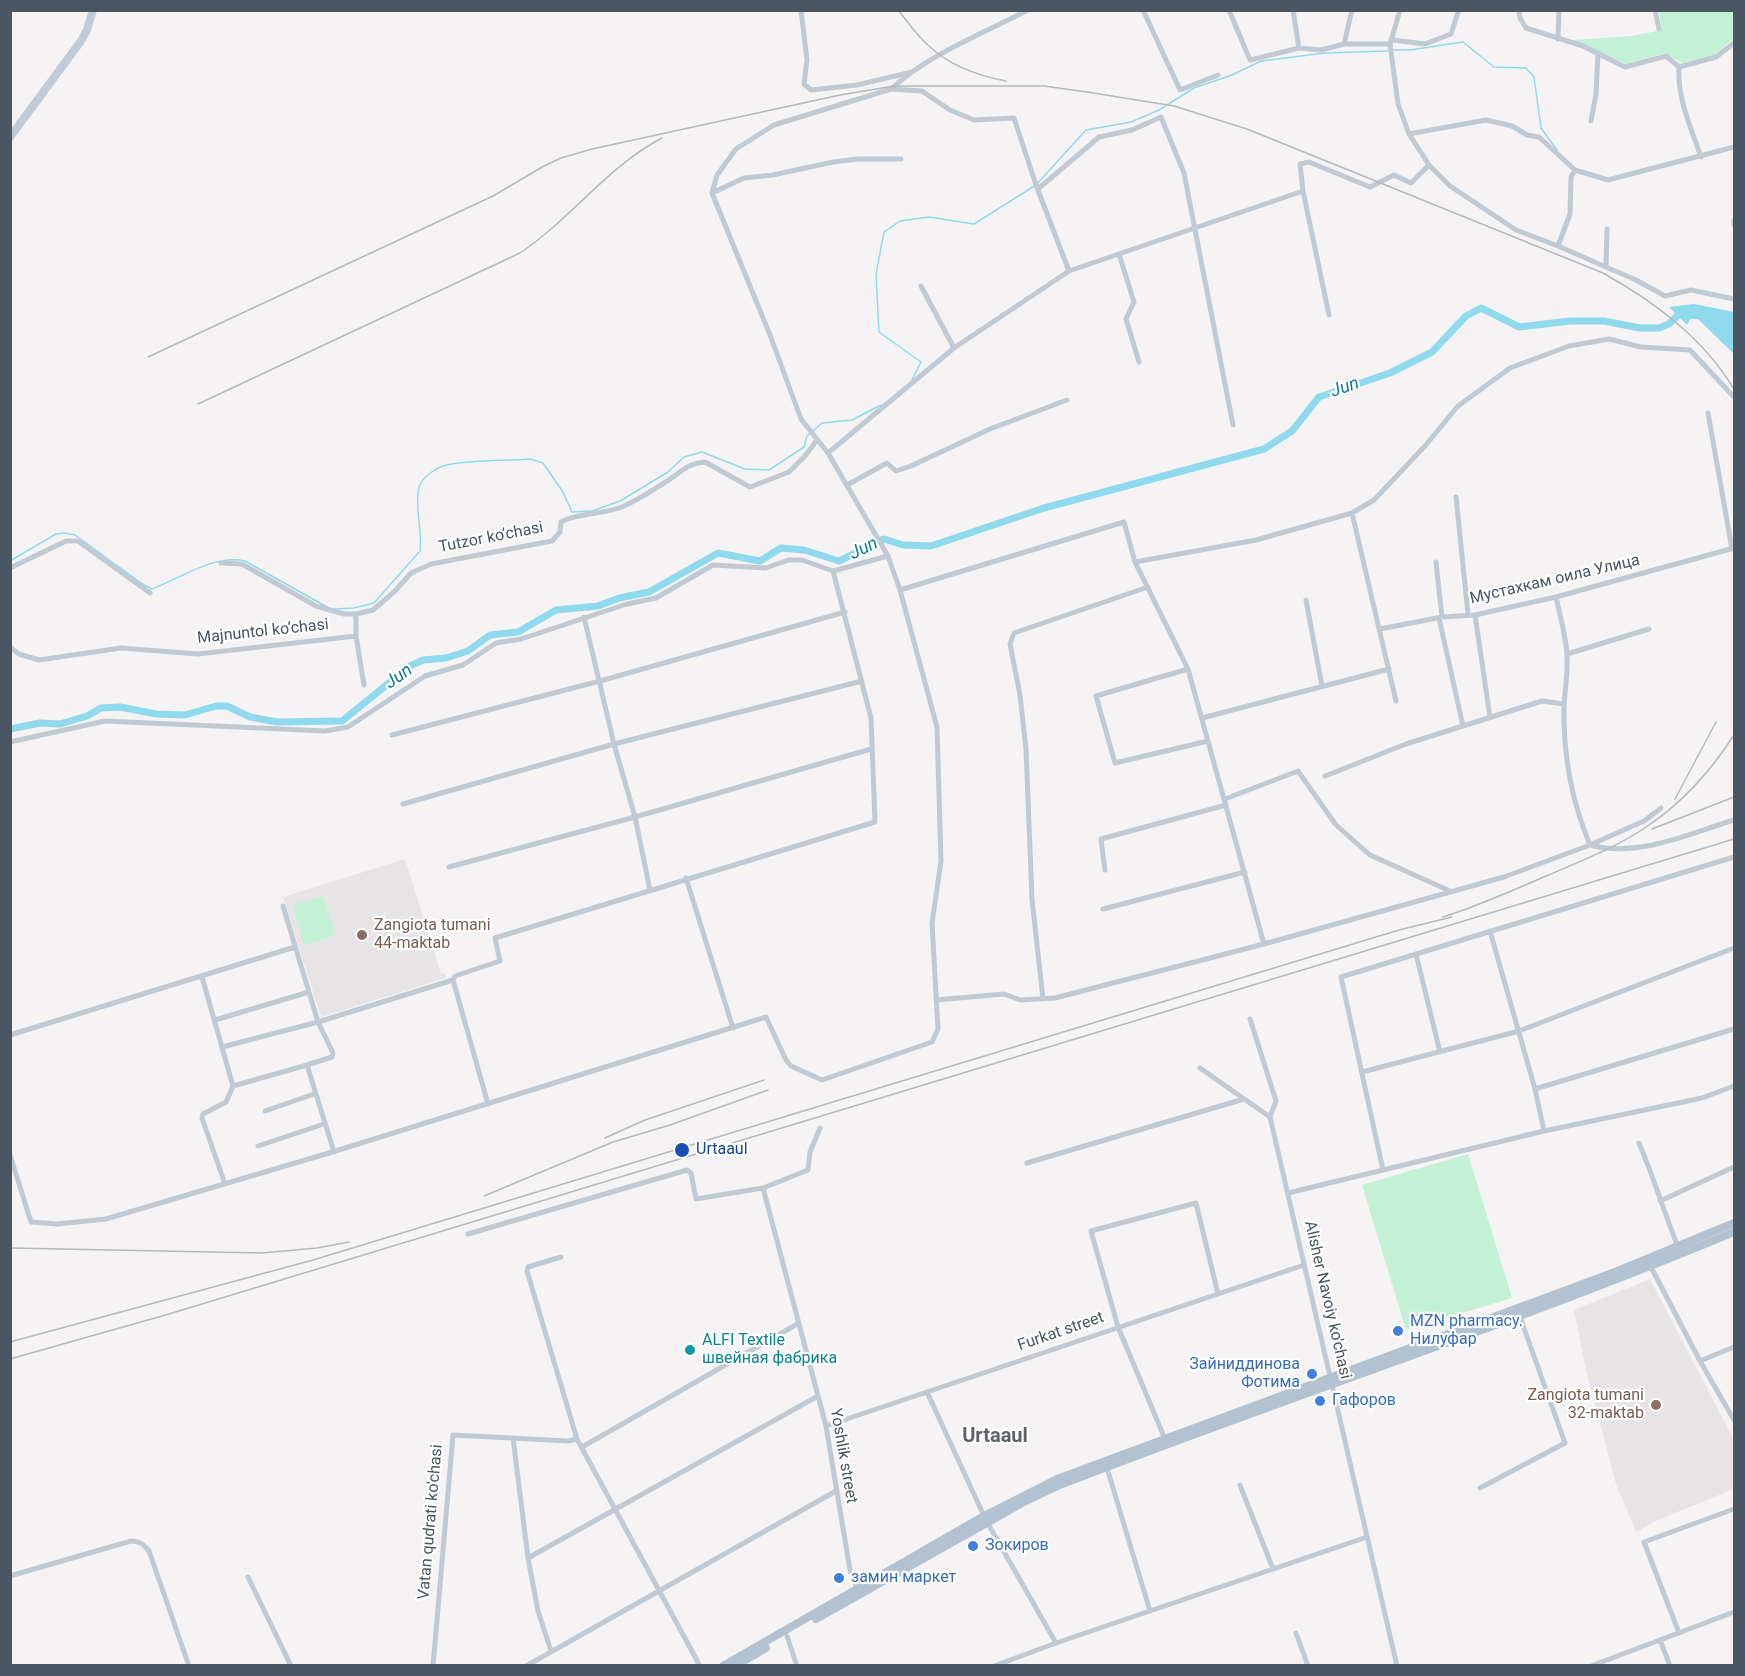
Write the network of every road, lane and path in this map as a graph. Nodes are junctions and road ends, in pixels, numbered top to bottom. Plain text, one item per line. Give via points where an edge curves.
1 (93, 10) edge
2 (801, 10) edge
3 (1028, 10) edge
4 (1143, 10) edge
5 (1229, 10) edge
6 (1293, 10) edge
7 (1352, 10) edge
8 (1400, 10) edge
9 (1519, 10) edge
10 (1559, 10) edge
11 (1655, 10) edge
12 (1458, 12) dead end
13 (1659, 29) dead end
14 (1558, 39) junction
15 (1391, 42) junction
16 (1734, 43) edge
17 (1344, 44) junction
18 (1299, 48) junction
19 (1598, 53) junction
20 (1679, 67) junction
21 (912, 72) junction
22 (1218, 75) dead end
23 (891, 89) junction
24 (1592, 121) dead end
25 (1409, 134) junction
26 (10, 137) edge
27 (1734, 147) edge
28 (1701, 157) junction
29 (901, 159) dead end
30 (1429, 165) junction
31 (1575, 170) junction
32 (1038, 189) junction
33 (1303, 191) junction
34 (712, 193) junction
35 (1196, 228) junction
36 (1607, 229) dead end
37 (1558, 246) junction
38 (1119, 254) junction
39 (1606, 267) junction
40 (1069, 271) junction
41 (921, 286) dead end
42 (1734, 299) edge
43 (1329, 315) dead end
44 (954, 348) junction
45 (1139, 362) dead end
46 (1734, 397) edge
47 (1067, 400) dead end
48 (1708, 413) dead end
49 (1233, 425) dead end
50 (817, 440) junction
51 (828, 453) junction
52 (847, 485) junction
53 (1456, 497) dead end
54 (1352, 513) junction
55 (1733, 549) edge
56 (888, 556) junction
57 (1135, 562) junction
58 (1436, 562) dead end
59 (221, 563) dead end
60 (10, 568) edge
61 (833, 571) junction
62 (1148, 587) junction
63 (900, 590) junction
64 (150, 593) dead end
65 (1556, 597) junction
66 (1306, 600) dead end
67 (844, 612) junction
68 (356, 614) junction
69 (1471, 615) junction
70 (584, 617) junction
71 (1440, 618) junction
72 (1380, 629) junction
73 (1649, 629) dead end
74 (356, 636) junction
75 (10, 647) edge
76 (1567, 654) junction
77 (1188, 669) junction
78 (1389, 669) junction
79 (600, 681) junction
80 (862, 681) junction
81 (364, 685) dead end
82 (1322, 686) junction
83 (1396, 701) dead end
84 (1564, 705) junction
85 (1490, 717) junction
86 (1202, 718) junction
87 (1463, 726) junction
88 (392, 735) dead end
89 (1208, 741) junction
90 (10, 742) edge
91 (614, 744) junction
92 (871, 749) junction
93 (1325, 776) dead end
94 (1225, 802) junction
95 (403, 804) dead end
96 (1661, 808) dead end
97 (635, 817) junction
98 (1734, 820) edge
99 (1590, 845) junction
100 (1734, 857) edge
101 (450, 867) dead end
102 (1105, 870) dead end
103 (1245, 872) junction
104 (686, 879) junction
105 (650, 890) junction
106 (1451, 892) junction
107 (283, 906) dead end
108 (1103, 909) dead end
109 (1490, 931) junction
110 (1264, 944) junction
111 (295, 948) junction
112 (1734, 948) edge
113 (1416, 954) junction
114 (202, 977) junction
115 (453, 980) junction
116 (309, 992) junction
117 (1044, 999) junction
118 (936, 1000) junction
119 (215, 1020) junction
120 (1250, 1020) dead end
121 (318, 1022) junction
122 (733, 1028) junction
123 (1734, 1029) edge
124 (1519, 1031) junction
125 (10, 1035) edge
126 (222, 1047) junction
127 (1440, 1052) junction
128 (307, 1065) junction
129 (1200, 1068) dead end
130 (1362, 1072) junction
131 (233, 1086) junction
132 (1734, 1086) edge
133 (1535, 1089) junction
134 (314, 1094) junction
135 (1244, 1099) junction
136 (488, 1104) junction
137 (265, 1111) dead end
138 (1270, 1117) junction
139 (324, 1124) junction
140 (820, 1128) dead end
141 (1544, 1131) junction
142 (1639, 1143) dead end
143 (258, 1146) dead end
144 (334, 1152) junction
145 (10, 1155) edge
146 (1027, 1163) dead end
147 (1734, 1167) edge
148 (1383, 1170) junction
149 (225, 1185) junction
150 (763, 1188) junction
151 (1288, 1193) junction
152 (1660, 1201) junction
153 (1734, 1223) edge
154 (1734, 1232) edge
155 (468, 1234) dead end
156 (1678, 1247) junction
157 (561, 1257) dead end
158 (1304, 1265) junction
159 (1651, 1267) junction
160 (1218, 1294) junction
161 (1520, 1317) junction
162 (799, 1323) junction
163 (1118, 1327) junction
164 (1734, 1347) edge
165 (1701, 1361) junction
166 (1332, 1381) junction
167 (927, 1392) junction
168 (818, 1396) junction
169 (1734, 1420) edge
170 (826, 1426) junction
171 (513, 1438) junction
172 (577, 1439) junction
173 (1165, 1440) junction
174 (582, 1447) junction
175 (1107, 1467) junction
176 (1240, 1485) dead end
177 (1480, 1488) dead end
178 (836, 1491) junction
179 (616, 1509) junction
180 (1734, 1509) edge
181 (986, 1519) junction
182 (1367, 1537) junction
183 (528, 1558) junction
184 (1273, 1569) junction
185 (10, 1576) edge
186 (248, 1576) dead end
187 (659, 1591) junction
188 (858, 1592) junction
189 (1150, 1611) junction
190 (1734, 1612) edge
191 (1296, 1633) dead end
192 (1679, 1633) junction
193 (787, 1636) junction
194 (1660, 1640) junction
195 (1056, 1643) junction
196 (550, 1651) junction
197 (1610, 1662) edge
198 (189, 1665) edge
199 (291, 1665) edge
200 (433, 1665) edge
201 (525, 1665) edge
202 (700, 1665) edge
203 (723, 1665) edge
204 (735, 1665) edge
205 (797, 1665) edge
206 (994, 1665) edge
207 (1308, 1665) edge
208 (1397, 1665) edge
209 (1591, 1665) edge
210 (1670, 1665) edge

1 - 26 main road via 81,41
2 - 21 street via 807,60 804,84 811,90 857,85
3 - 21 street
4 - 22 street via 1180,90
5 - 18 street via 1251,60
6 - 18 street
7 - 17 street
8 - 15 street
9 - 14 street via 1526,28
10 - 14 street
11 - 13 street
12 - 15 street via 1451,34 1425,44
14 - 19 street
15 - 17 street
15 - 25 street via 1398,104
16 - 20 street via 1716,57
17 - 18 street via 1321,50
19 - 20 street via 1625,67 1666,56
19 - 24 street
20 - 28 street via 1678,82
21 - 23 street
23 - 32 street via 922,91 974,120 1014,118
23 - 34 street via 774,125 736,149 717,175
25 - 30 street
25 - 31 street via 1486,120 1539,137
27 - 28 street
28 - 31 street via 1608,180
29 - 34 street via 833,162 744,178
30 - 33 street via 1411,183 1394,175 1370,187 1309,162 1300,164
30 - 37 street via 1450,186 1516,231
31 - 37 street via 1571,177 1570,214
32 - 35 street via 1099,137 1161,117 1184,173
32 - 40 street
33 - 35 street
33 - 43 street
34 - 50 street via 801,419
35 - 38 street
35 - 49 street
36 - 39 street
37 - 39 street
38 - 40 street
38 - 45 street via 1134,302 1126,319
39 - 42 street via 1665,296 1691,290
40 - 44 street
41 - 44 street
44 - 51 street
46 - 54 street via 1690,350 1641,347 1609,339 1569,346 1509,368 1458,406 1374,500
47 - 52 street via 990,429 911,466 896,471 887,463
48 - 55 street
50 - 51 street
50 - 68 street, Tutzor ko‘chasi via 789,472 750,487 705,462 686,466 620,508 567,518 552,541 431,564 411,573 373,610
51 - 52 street
52 - 56 street
53 - 69 street
54 - 57 street via 1257,540
54 - 72 street
55 - 65 street, Мустахкам оила Улица
56 - 61 street
56 - 63 street
57 - 62 street
57 - 63 street via 1124,522
58 - 71 street
59 - 68 street via 242,564 316,606
60 - 64 street via 66,541 78,542
61 - 67 street
61 - 70 street via 802,560 788,560 766,568 713,565 656,598
62 - 77 street
62 - 117 street via 1014,633 1010,644 1026,749 1032,899
63 - 118 street via 937,727 941,861 932,923
65 - 69 street, Мустахкам оила Улица
65 - 76 street
66 - 82 street
67 - 79 street
67 - 80 street
68 - 74 street
69 - 71 street, Мустахкам оила Улица
69 - 85 street
70 - 79 street
70 - 90 street via 496,644 462,665 425,676 348,728 325,731 105,721
71 - 72 street, Мустахкам оила Улица
71 - 87 street
72 - 78 street
73 - 76 street
74 - 75 street, Majnuntol ko‘chasi via 198,654 121,648 39,660
74 - 81 street
76 - 84 street
77 - 86 street
77 - 89 street via 1096,696 1114,763
78 - 82 street
78 - 83 street
79 - 88 street
79 - 91 street
80 - 91 street
80 - 92 street via 871,718
82 - 86 street
84 - 85 street via 1542,701
84 - 99 street via 1565,753
85 - 87 street
86 - 89 street
87 - 93 street
89 - 94 street
91 - 95 street
91 - 97 street
92 - 97 street
92 - 104 street via 875,822
94 - 102 street via 1101,839
94 - 103 street
94 - 106 street via 1298,771 1336,825 1370,855
96 - 99 street via 1644,821
97 - 101 street
97 - 105 street
98 - 99 street via 1651,846 1610,850
99 - 106 street
100 - 109 street
103 - 108 street
103 - 110 street
104 - 105 street
104 - 122 street
105 - 115 street via 495,938 500,961
106 - 110 street
107 - 111 street
109 - 113 street
109 - 124 street
110 - 117 street
111 - 114 street
111 - 116 street
112 - 124 street
113 - 127 street
113 - 130 street via 1341,977
114 - 119 street
114 - 125 street
115 - 121 street
115 - 136 street
116 - 119 street
116 - 121 street
117 - 118 street via 1020,1000 1004,994
118 - 122 street via 938,1029 932,1042 822,1080 791,1066 766,1017
119 - 126 street
120 - 138 street, Alisher Navoiy ko'chasi via 1276,1101
121 - 126 street
121 - 128 street via 333,1056
122 - 136 street
123 - 133 street
124 - 127 street
124 - 133 street
126 - 131 street
127 - 130 street
128 - 131 street
128 - 134 street
129 - 135 street
130 - 148 street
131 - 149 street via 226,1102 202,1118
132 - 141 street via 1702,1098
133 - 141 street
134 - 137 street
134 - 139 street
135 - 138 street
135 - 146 street
136 - 144 street
138 - 151 street, Alisher Navoiy ko'chasi
139 - 143 street
139 - 144 street
140 - 150 street via 810,1152 808,1170
141 - 148 street
142 - 152 street
144 - 149 street
145 - 149 street via 31,1222 57,1224 106,1219
147 - 152 street
148 - 151 street
150 - 155 street via 696,1199 687,1170
150 - 162 street, Yoshlik street
151 - 158 street, Alisher Navoiy ko'chasi
152 - 156 street
153 - 156 main road
154 - 159 main road
156 - 166 main road
157 - 172 street via 528,1267 527,1271
158 - 160 street, Furkat street
158 - 166 street, Alisher Navoiy ko'chasi
159 - 161 main road
159 - 165 street
160 - 163 street, Furkat street
160 - 163 street via 1196,1203 1091,1231
161 - 166 main road
161 - 177 street via 1565,1443
162 - 168 street, Yoshlik street
162 - 174 street
163 - 167 street, Furkat street
163 - 173 street
164 - 165 street
165 - 169 street
166 - 173 main road
166 - 175 main road
166 - 182 street, Alisher Navoiy ko'chasi
167 - 170 street, Furkat street
167 - 181 street
168 - 170 street, Yoshlik street
168 - 179 street
170 - 178 street, Yoshlik street
171 - 172 street, Vatan qudrati ko'chasi
171 - 183 street
171 - 200 street, Vatan qudrati ko'chasi via 452,1436
172 - 174 street
173 - 181 main road via 1057,1479
174 - 179 street
175 - 181 main road
175 - 189 street
176 - 184 street
178 - 187 street
178 - 188 street, Yoshlik street via 850,1570
179 - 183 street
179 - 187 street
180 - 192 street via 1644,1542
181 - 188 main road
181 - 195 street
182 - 184 street
182 - 208 street, Alisher Navoiy ko'chasi
183 - 196 street
184 - 189 street
185 - 198 street via 137,1541 148,1551
186 - 199 street
187 - 196 street
187 - 202 street
188 - 193 main road
188 - 203 main road
189 - 195 street
190 - 192 street
191 - 207 street
192 - 194 street
193 - 204 main road
193 - 205 street
194 - 197 street
194 - 210 street
195 - 206 street
196 - 201 street
197 - 209 street

